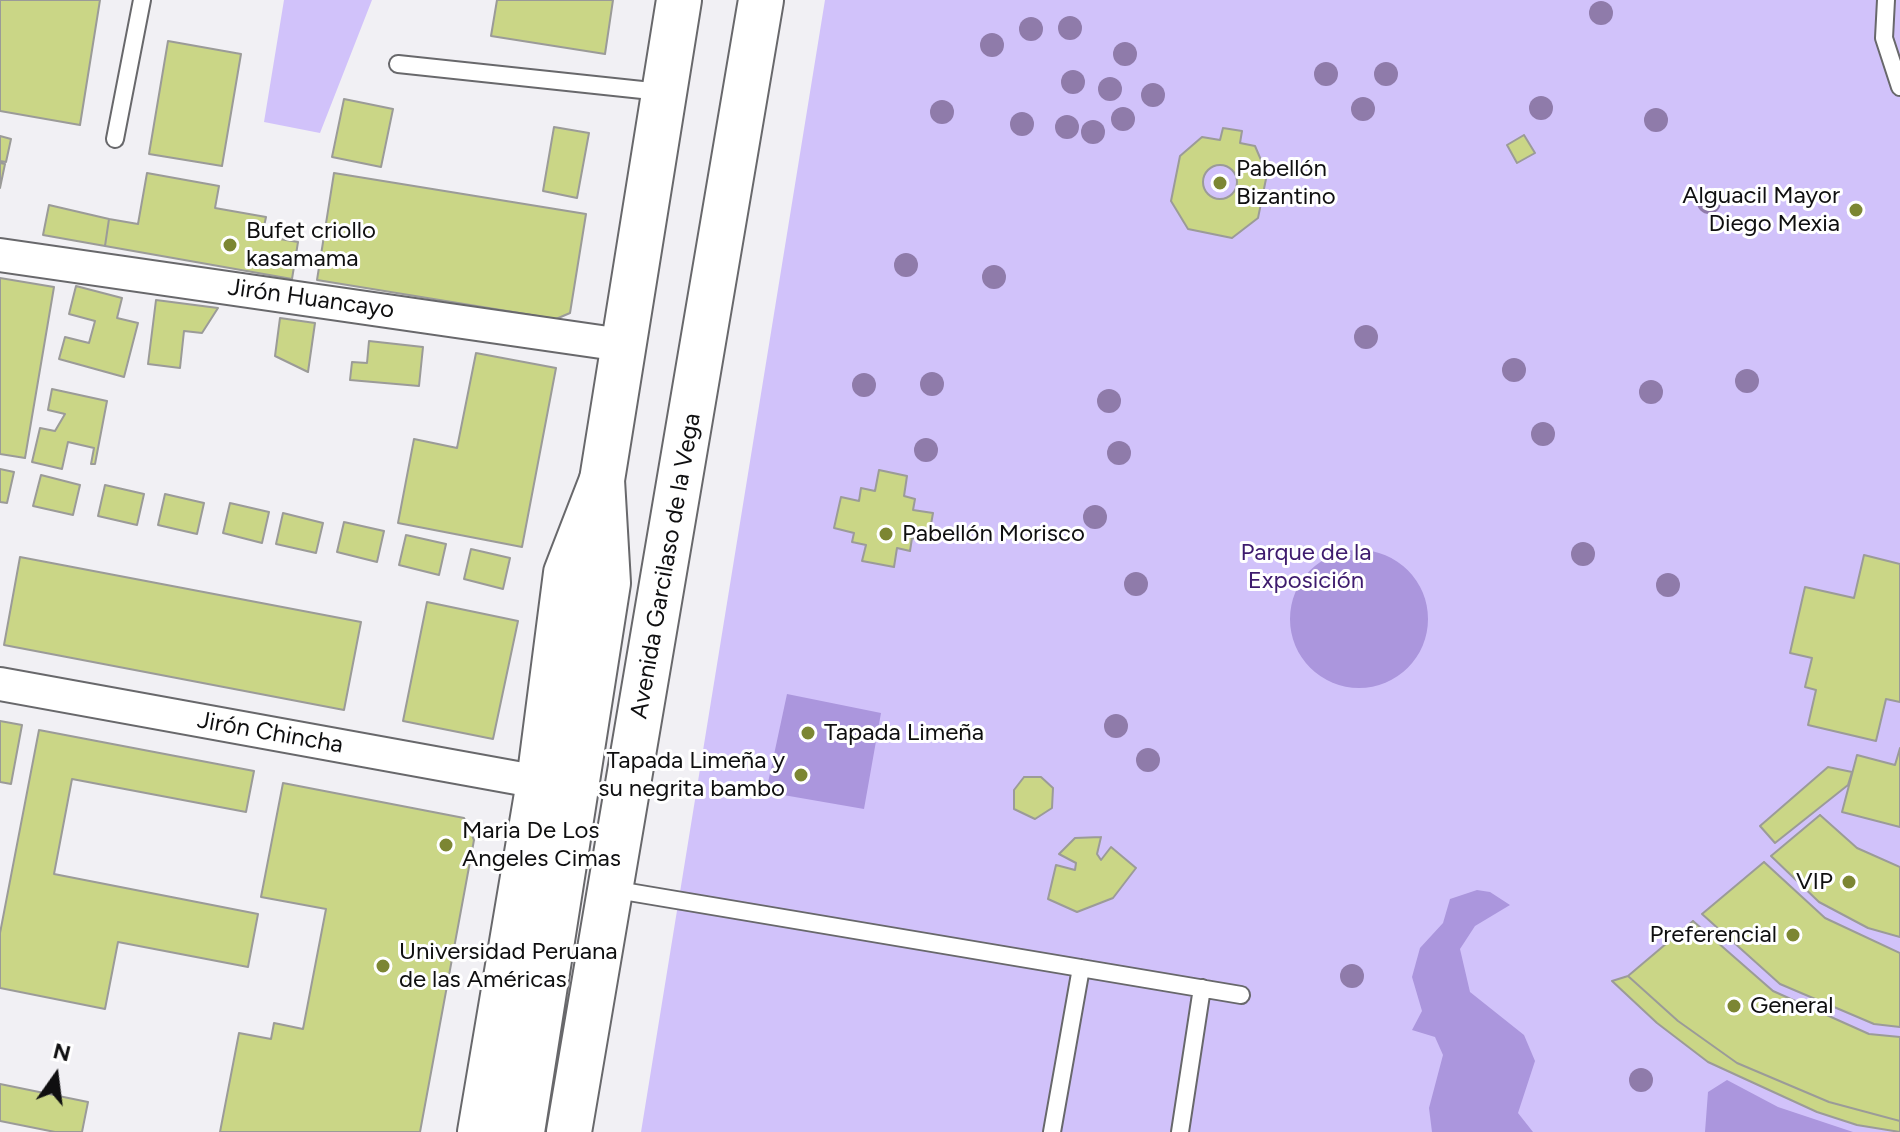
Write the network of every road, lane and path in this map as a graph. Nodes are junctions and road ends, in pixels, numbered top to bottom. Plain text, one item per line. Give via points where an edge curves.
1 (142, 0) edge
2 (679, 0) edge
3 (761, 0) edge
4 (1886, 0) edge
5 (398, 64) dead end
6 (1900, 87) edge
7 (662, 92) junction
8 (115, 139) dead end
9 (0, 255) edge
10 (622, 345) junction
11 (602, 480) junction
12 (0, 684) edge
13 (539, 782) junction
14 (611, 889) junction
15 (1081, 968) junction
16 (1202, 988) junction
17 (1241, 995) dead end
18 (480, 1132) edge
19 (522, 1132) edge
20 (569, 1132) edge
21 (1052, 1132) edge
22 (1180, 1132) edge

1 - 8 lane
2 - 7 main road
3 - 14 main road, Avenida Garcilaso de la Vega
4 - 6 lane via 1884,38
5 - 7 lane
7 - 10 main road
9 - 10 street, Jirón Huancayo
10 - 11 main road
11 - 13 main road via 566,573
11 - 19 main road via 608,583
12 - 13 street, Jirón Chincha
13 - 18 main road
14 - 15 lane
14 - 20 main road, Avenida Garcilaso de la Vega
15 - 16 lane
15 - 21 lane
16 - 17 lane
16 - 22 lane

